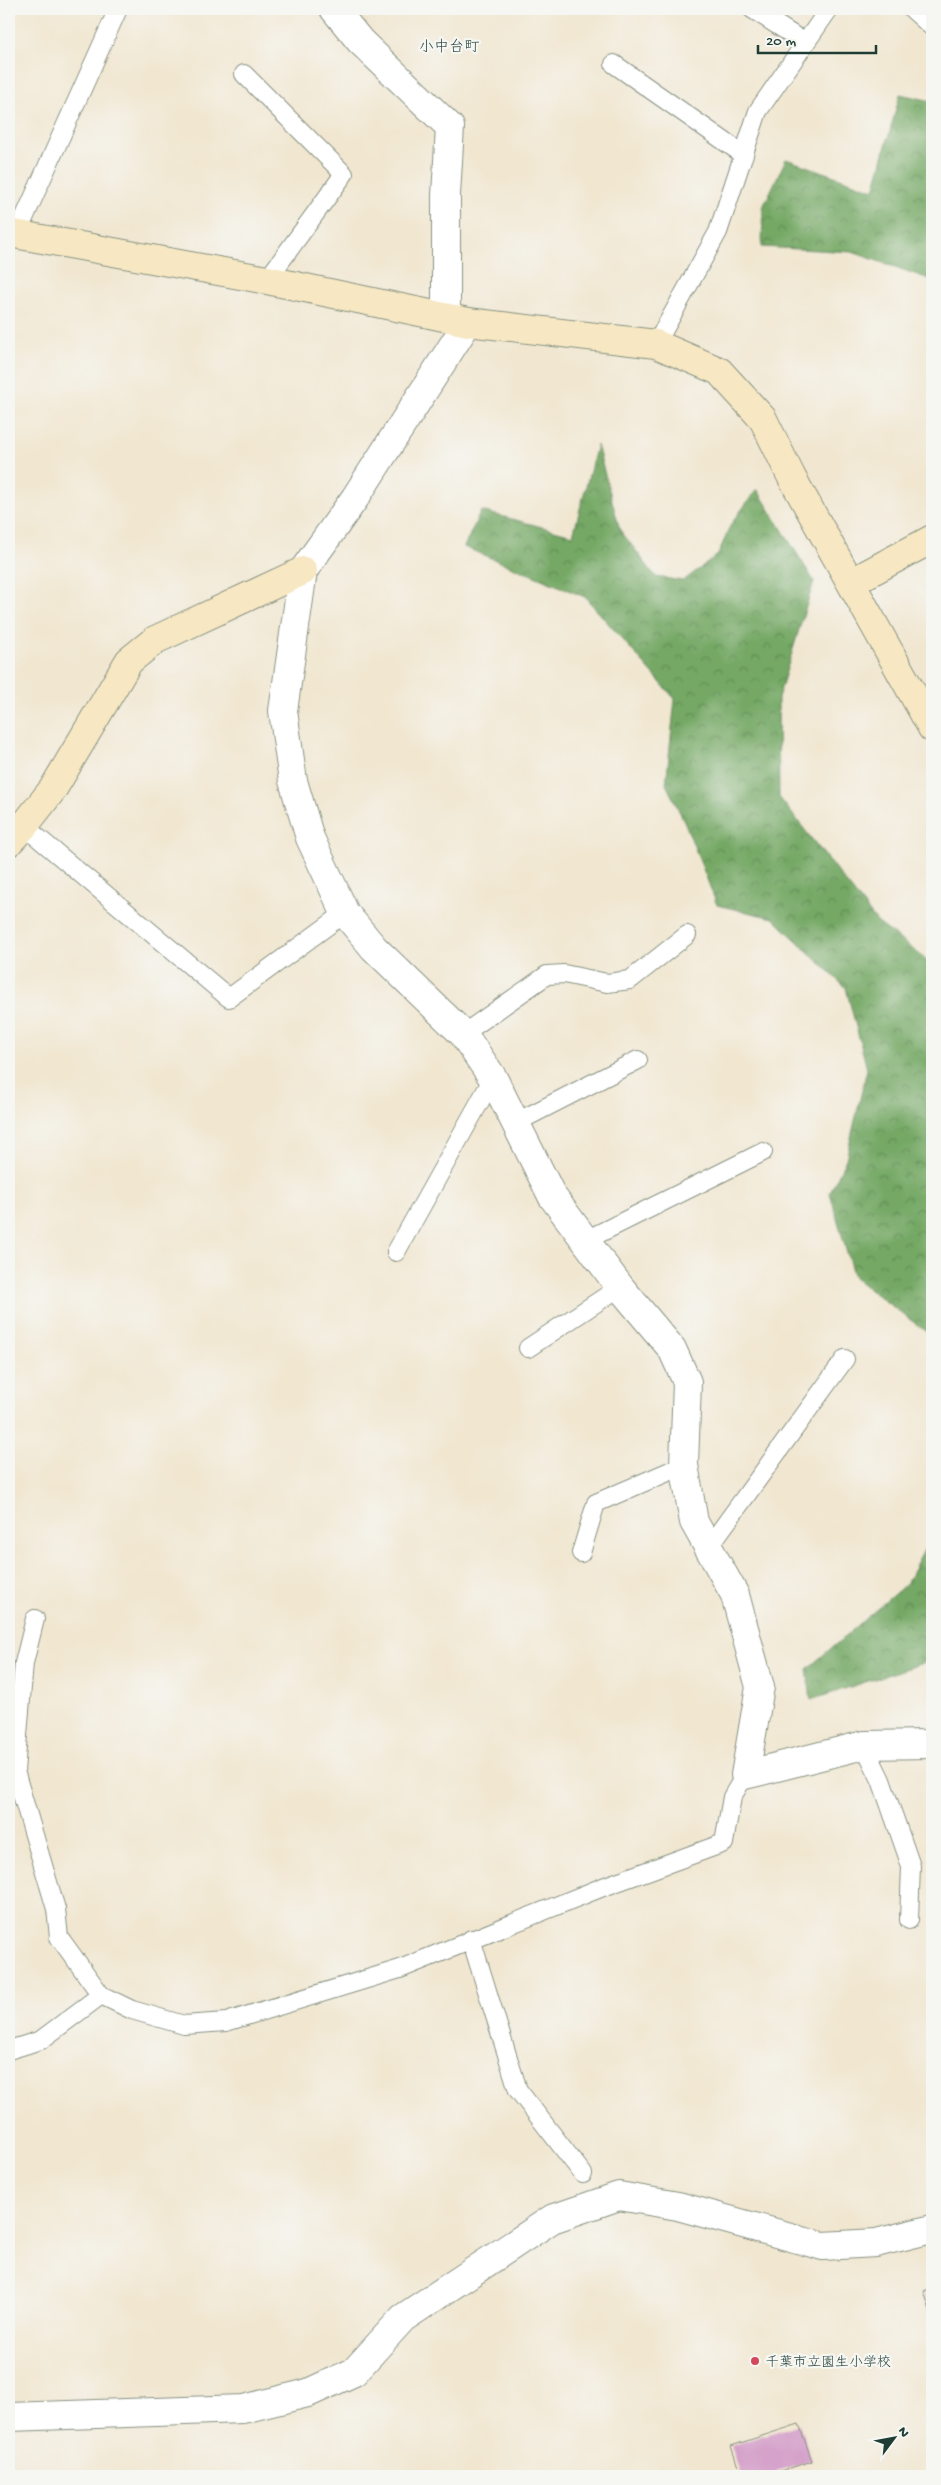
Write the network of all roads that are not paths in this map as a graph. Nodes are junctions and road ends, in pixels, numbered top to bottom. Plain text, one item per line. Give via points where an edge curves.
1 (118, 9) edge
2 (334, 9) edge
3 (752, 9) edge
4 (829, 9) edge
5 (912, 9) edge
6 (932, 27) edge
7 (804, 42) junction
8 (614, 64) dead end
9 (244, 74) dead end
10 (744, 155) junction
11 (13, 233) edge
12 (266, 280) junction
13 (457, 320) junction
14 (656, 344) junction
15 (932, 539) edge
16 (303, 571) junction
17 (852, 582) junction
18 (932, 728) edge
19 (17, 834) edge
20 (346, 912) junction
21 (687, 935) dead end
22 (463, 1034) junction
23 (638, 1060) dead end
24 (493, 1078) junction
25 (514, 1123) junction
26 (762, 1152) dead end
27 (586, 1240) junction
28 (396, 1252) dead end
29 (620, 1288) junction
30 (528, 1348) dead end
31 (845, 1360) dead end
32 (684, 1465) junction
33 (708, 1548) junction
34 (581, 1553) dead end
35 (35, 1619) dead end
36 (864, 1744) junction
37 (932, 1744) edge
38 (745, 1776) junction
39 (909, 1920) dead end
40 (471, 1939) junction
41 (101, 1995) junction
42 (9, 2050) edge
43 (583, 2174) dead end
44 (932, 2229) edge
45 (9, 2417) edge

1 - 11 lane
2 - 13 street via 360,41 450,127 446,195
3 - 7 lane
4 - 7 lane
5 - 6 lane
7 - 10 lane via 758,111
8 - 10 lane
9 - 12 lane via 344,174
10 - 14 lane via 718,232
11 - 12 street
12 - 13 street
13 - 14 street
13 - 16 street via 355,498
14 - 17 street via 719,372 763,419 791,476
15 - 17 street
16 - 19 street via 155,640 129,661 53,789
16 - 20 street via 283,711 293,781 310,838
17 - 18 street
19 - 20 lane via 229,998
20 - 22 street via 374,948
21 - 22 lane via 630,980 607,982 564,974 547,975
22 - 24 street
23 - 25 lane
24 - 25 street
24 - 28 lane
25 - 27 street via 552,1196
26 - 27 lane
27 - 29 street
29 - 30 lane
29 - 32 street via 672,1349 687,1382
31 - 33 lane
32 - 33 street via 694,1522
32 - 34 lane via 596,1502
33 - 38 street via 735,1595 760,1687
35 - 41 lane via 24,1663 15,1771 56,1909 59,1937
36 - 37 street
36 - 38 street
36 - 39 lane via 881,1780 911,1866
38 - 40 lane via 732,1796 724,1843
40 - 41 lane via 400,1969 226,2022 184,2025 132,2010
40 - 43 lane via 518,2090
41 - 42 lane via 41,2040
44 - 45 street via 876,2243 823,2246 678,2206 619,2196 552,2219 403,2318 354,2372 308,2393 243,2409

